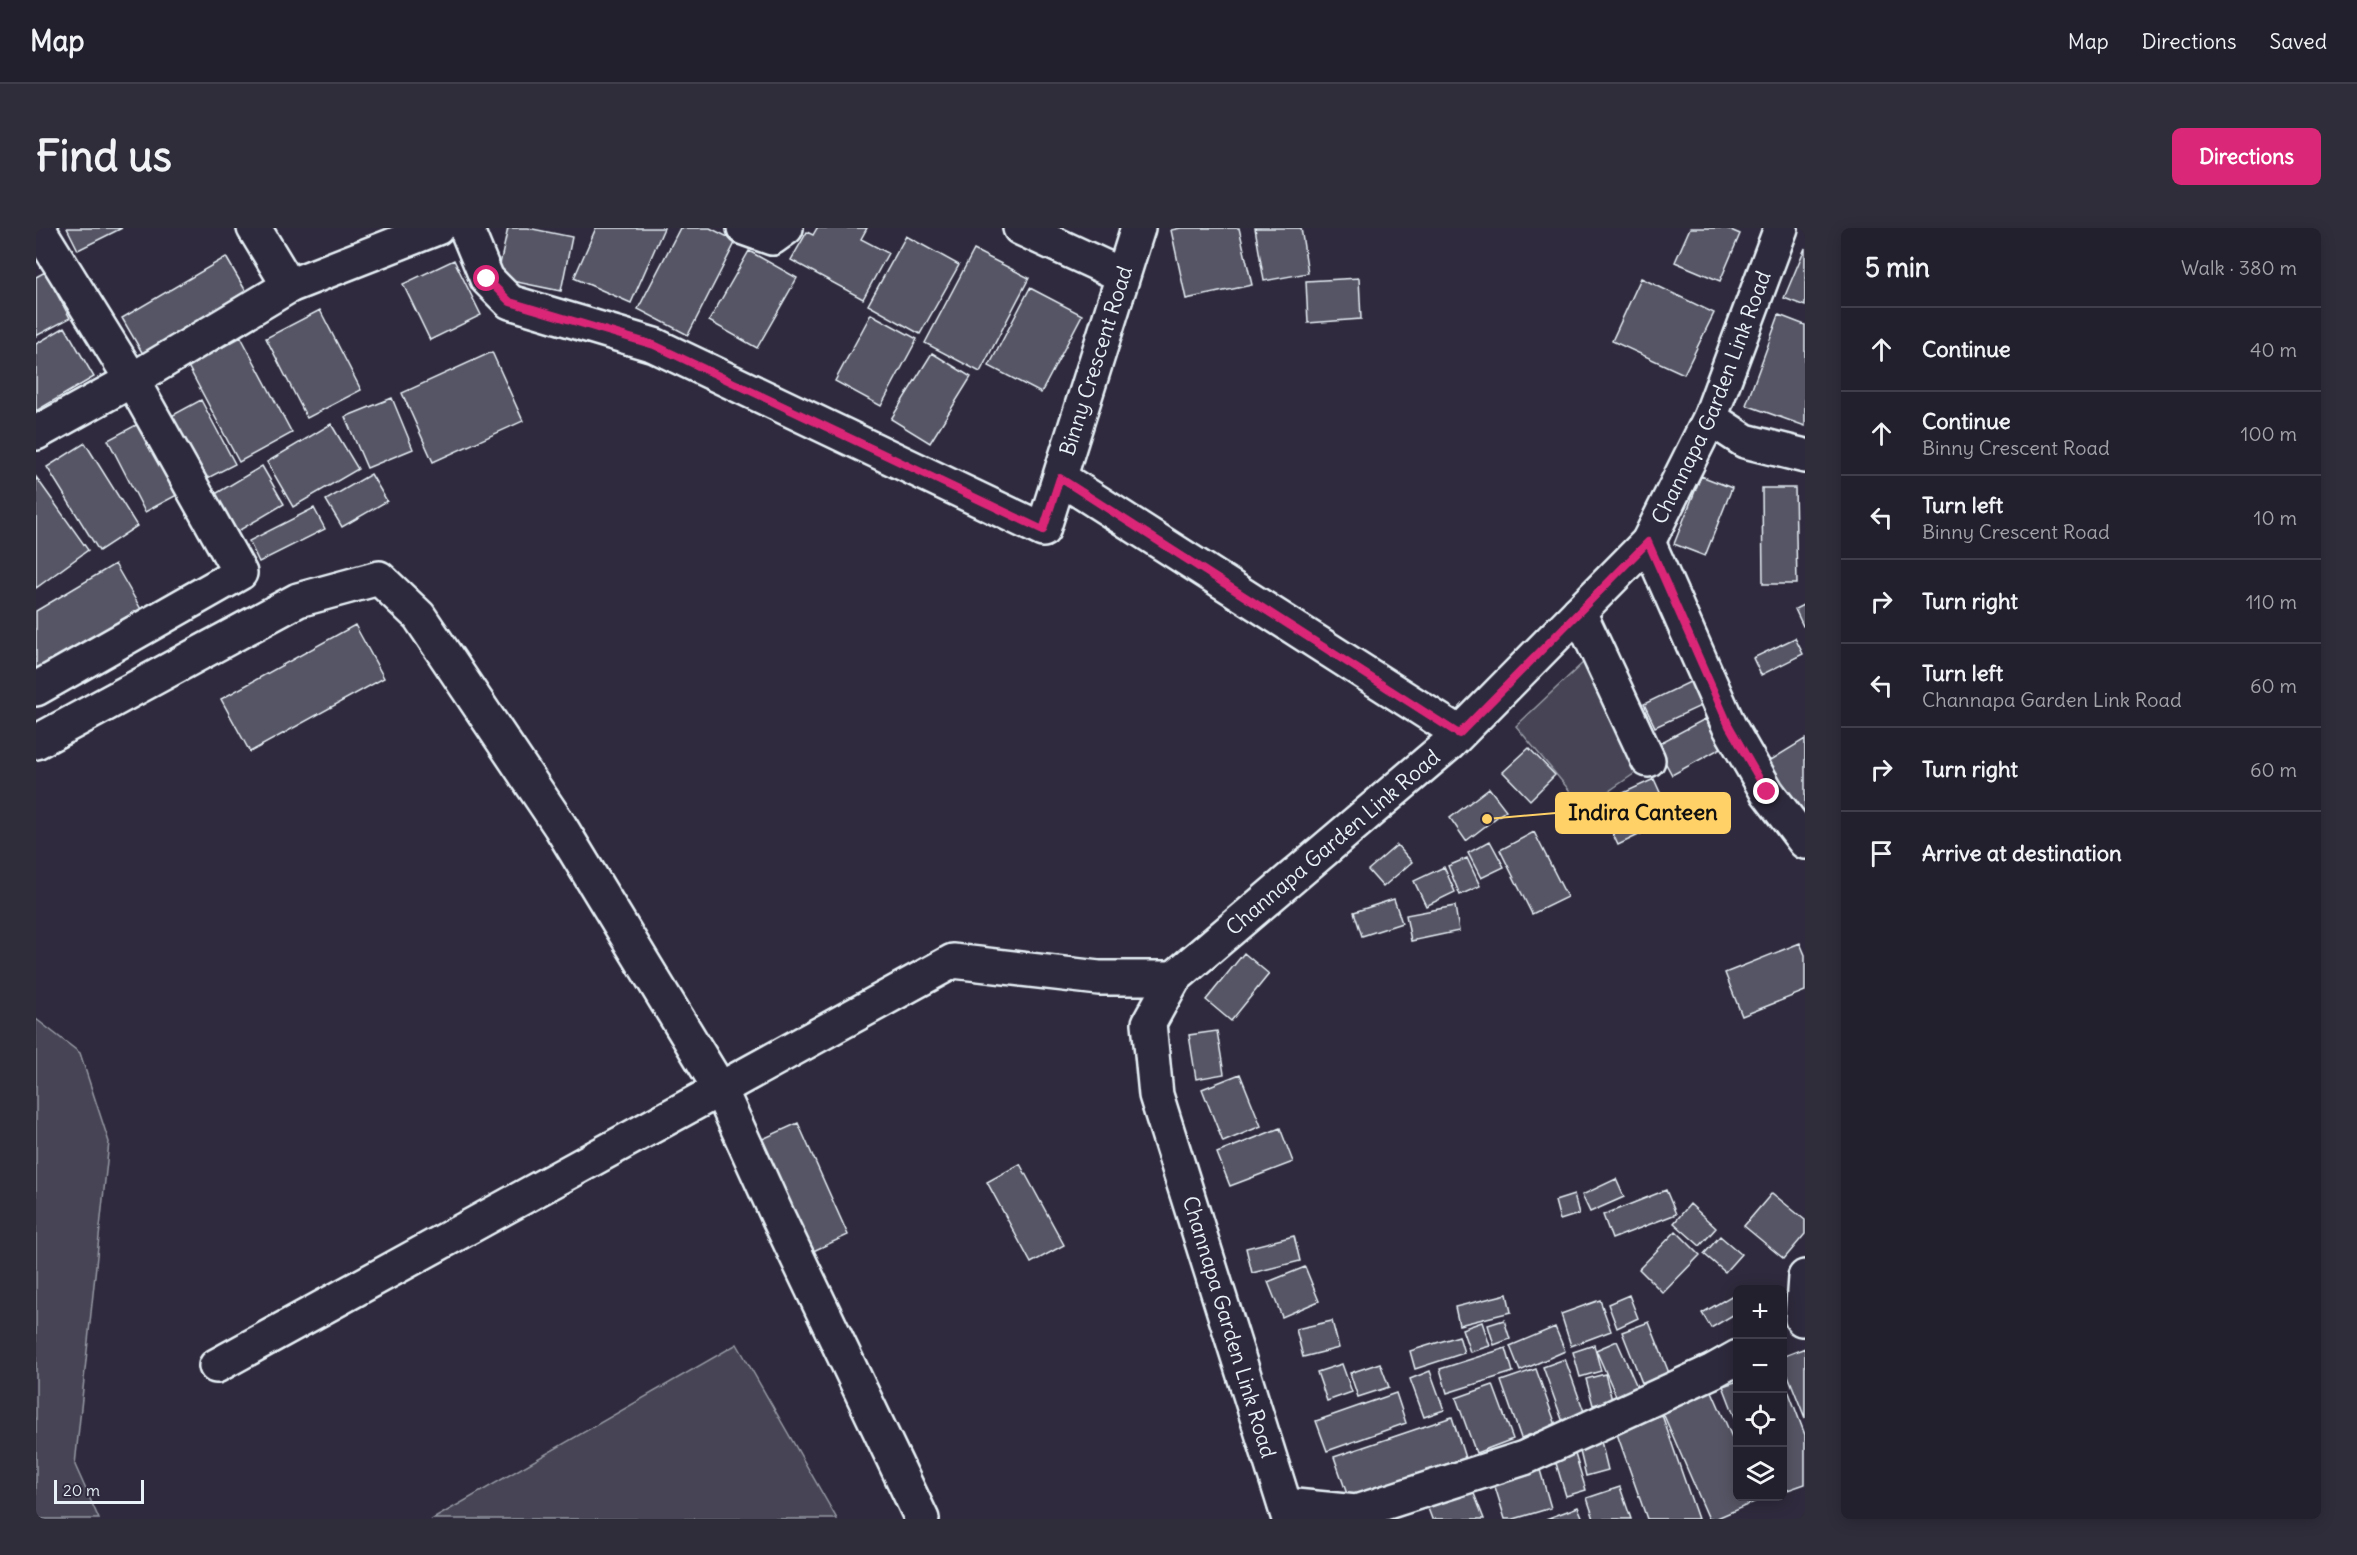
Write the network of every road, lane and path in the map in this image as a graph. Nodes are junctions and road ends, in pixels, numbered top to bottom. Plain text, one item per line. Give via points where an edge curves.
1 (38, 228) edge
2 (254, 228) edge
3 (437, 228) edge
4 (466, 228) edge
5 (744, 228) edge
6 (786, 228) edge
7 (1020, 228) edge
8 (1138, 228) edge
9 (1781, 228) edge
10 (1122, 274) junction
11 (289, 286) junction
12 (132, 380) junction
13 (1710, 418) junction
14 (36, 433) edge
15 (1805, 456) edge
16 (1060, 478) junction
17 (1648, 542) junction
18 (1579, 612) junction
19 (36, 689) edge
20 (1459, 734) junction
21 (36, 742) edge
22 (1648, 760) dead end
23 (1805, 842) edge
24 (1174, 978) junction
25 (720, 1089) junction
26 (1805, 1277) edge
27 (1796, 1322) edge
28 (1733, 1359) edge
29 (216, 1365) dead end
30 (1287, 1512) edge
31 (922, 1519) edge

1 - 12 street
2 - 11 street
3 - 11 street
4 - 16 street, Binny Crescent Road via 487,279 510,302 654,345 1043,530
5 - 6 street via 772,238
7 - 10 street
8 - 10 street, Binny Crescent Road
9 - 13 street, Channapa Garden Link Road
10 - 16 street, Binny Crescent Road
11 - 12 street
12 - 14 street
12 - 19 street via 240,573
13 - 15 street via 1745,441
13 - 17 street, Channapa Garden Link Road
16 - 20 street
17 - 18 street, Channapa Garden Link Road
17 - 23 street via 1729,726 1767,792
18 - 20 street, Channapa Garden Link Road
18 - 22 street
20 - 24 street, Channapa Garden Link Road
21 - 25 street via 298,600 379,578 419,616 554,816
24 - 25 street via 1099,978 953,961
24 - 30 street, Channapa Garden Link Road via 1149,1023 1156,1095
25 - 29 street
25 - 31 street
26 - 27 street
28 - 30 street via 1524,1458 1356,1512

